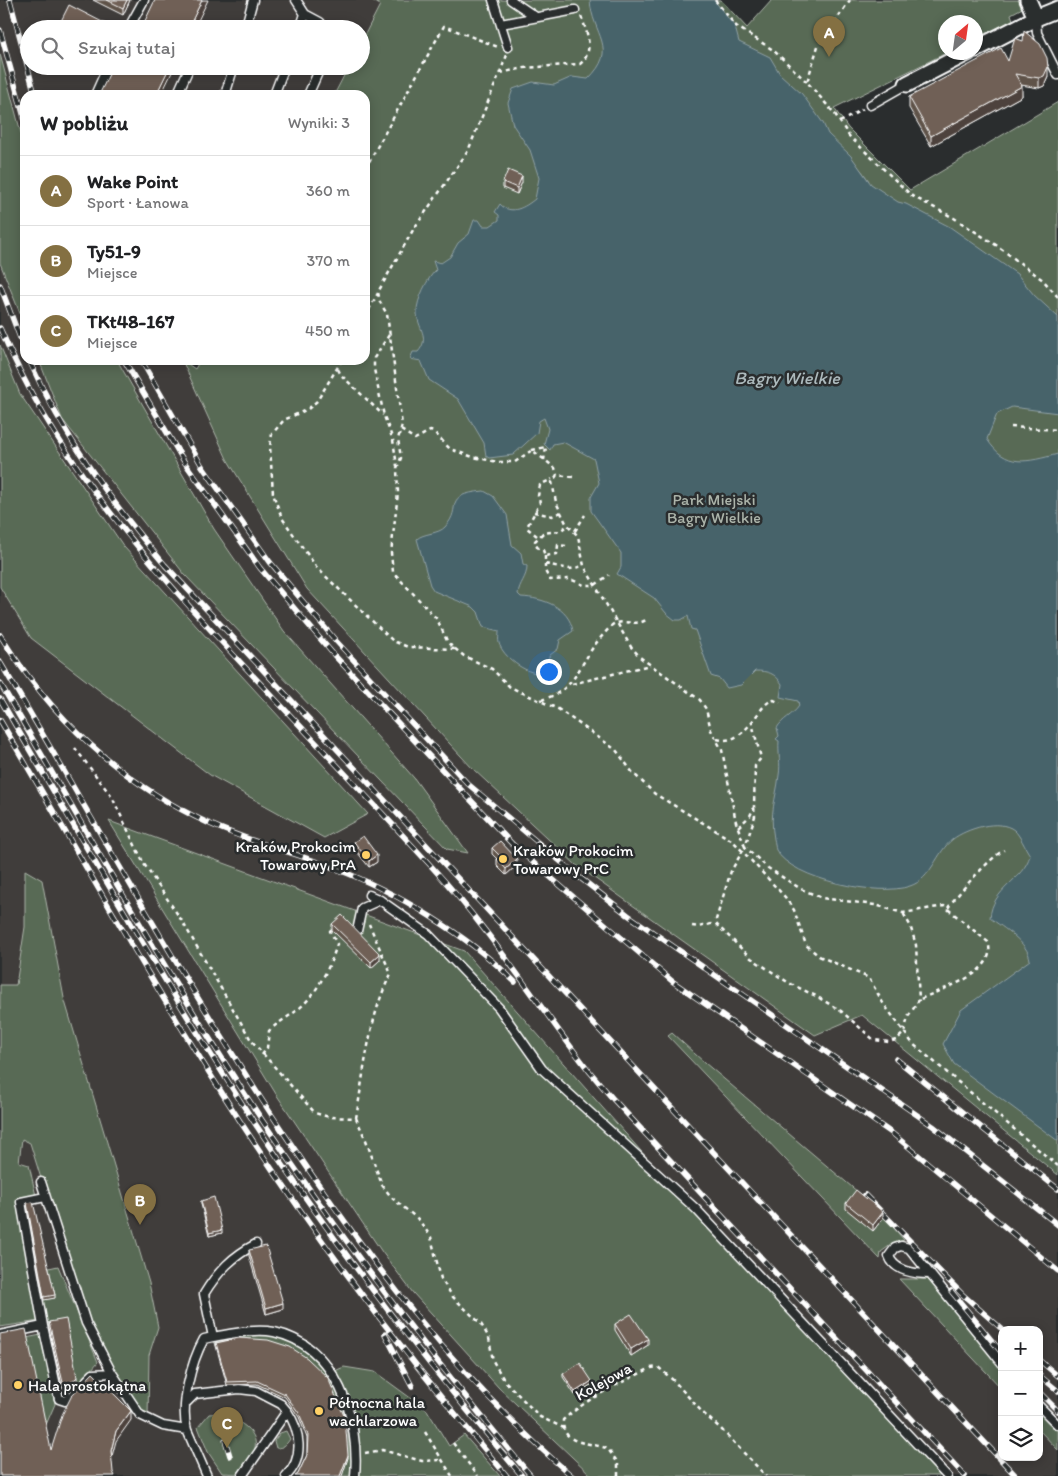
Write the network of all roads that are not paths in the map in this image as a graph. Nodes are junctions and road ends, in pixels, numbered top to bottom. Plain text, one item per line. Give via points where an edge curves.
1 (144, 0) edge
2 (253, 0) edge
3 (296, 0) edge
4 (493, 0) edge
5 (511, 0) edge
6 (1028, 0) edge
7 (1058, 9) edge
8 (577, 10) road end
9 (305, 14) junction
10 (536, 18) junction
11 (1036, 18) junction
12 (133, 20) edge
13 (247, 20) edge
14 (303, 20) edge
15 (316, 20) edge
16 (501, 24) junction
17 (983, 45) edge
18 (508, 47) road end
19 (954, 60) edge
20 (104, 75) edge
21 (186, 75) edge
22 (232, 75) edge
23 (282, 75) edge
24 (317, 75) edge
25 (1058, 75) edge
26 (907, 84) joint
27 (97, 90) edge
28 (179, 90) edge
29 (227, 90) edge
30 (276, 90) edge
31 (310, 90) edge
32 (870, 106) road end
33 (369, 895) dead end
34 (380, 900) junction
35 (357, 931) edge
36 (41, 1182) dead end
37 (45, 1197) junction
38 (256, 1244) dead end
39 (930, 1274) junction
40 (43, 1326) junction
41 (0, 1335) edge
42 (213, 1337) junction
43 (998, 1358) edge
44 (112, 1373) junction
45 (187, 1402) junction
46 (1043, 1410) edge
47 (287, 1411) junction
48 (1058, 1425) edge
49 (187, 1430) junction
50 (207, 1476) edge
51 (242, 1476) edge
52 (286, 1476) edge
53 (355, 1476) edge
54 (947, 1476) edge

1 - 12 lane
2 - 13 lane
3 - 9 lane
4 - 16 lane
5 - 10 lane
6 - 11 street
7 - 11 street
8 - 10 lane
9 - 14 lane
9 - 15 lane
10 - 16 lane
11 - 17 street
11 - 25 lane via 1037,33
16 - 18 lane
19 - 26 street
20 - 27 lane
21 - 28 lane
22 - 29 lane
23 - 30 lane
24 - 31 lane
26 - 32 lane
33 - 34 lane
34 - 35 lane via 362,908
34 - 54 lane via 428,934 499,1008 542,1068 696,1209
36 - 37 lane
37 - 40 lane via 21,1202
37 - 44 lane via 86,1322
38 - 42 lane via 238,1253 216,1275 204,1294
39 - 39 lane via 909,1248 895,1248 889,1256 899,1268
39 - 43 lane
40 - 41 lane
40 - 44 lane via 59,1399 69,1399 93,1374
42 - 45 lane via 204,1340 199,1348 190,1376
42 - 53 lane via 273,1332 291,1338 326,1364 350,1412 355,1434
44 - 49 lane via 140,1415 163,1426
45 - 47 lane via 195,1394 239,1389 256,1391 281,1404
45 - 49 lane via 184,1419
46 - 48 lane
47 - 51 lane
47 - 52 lane via 299,1439 298,1454
49 - 50 lane

